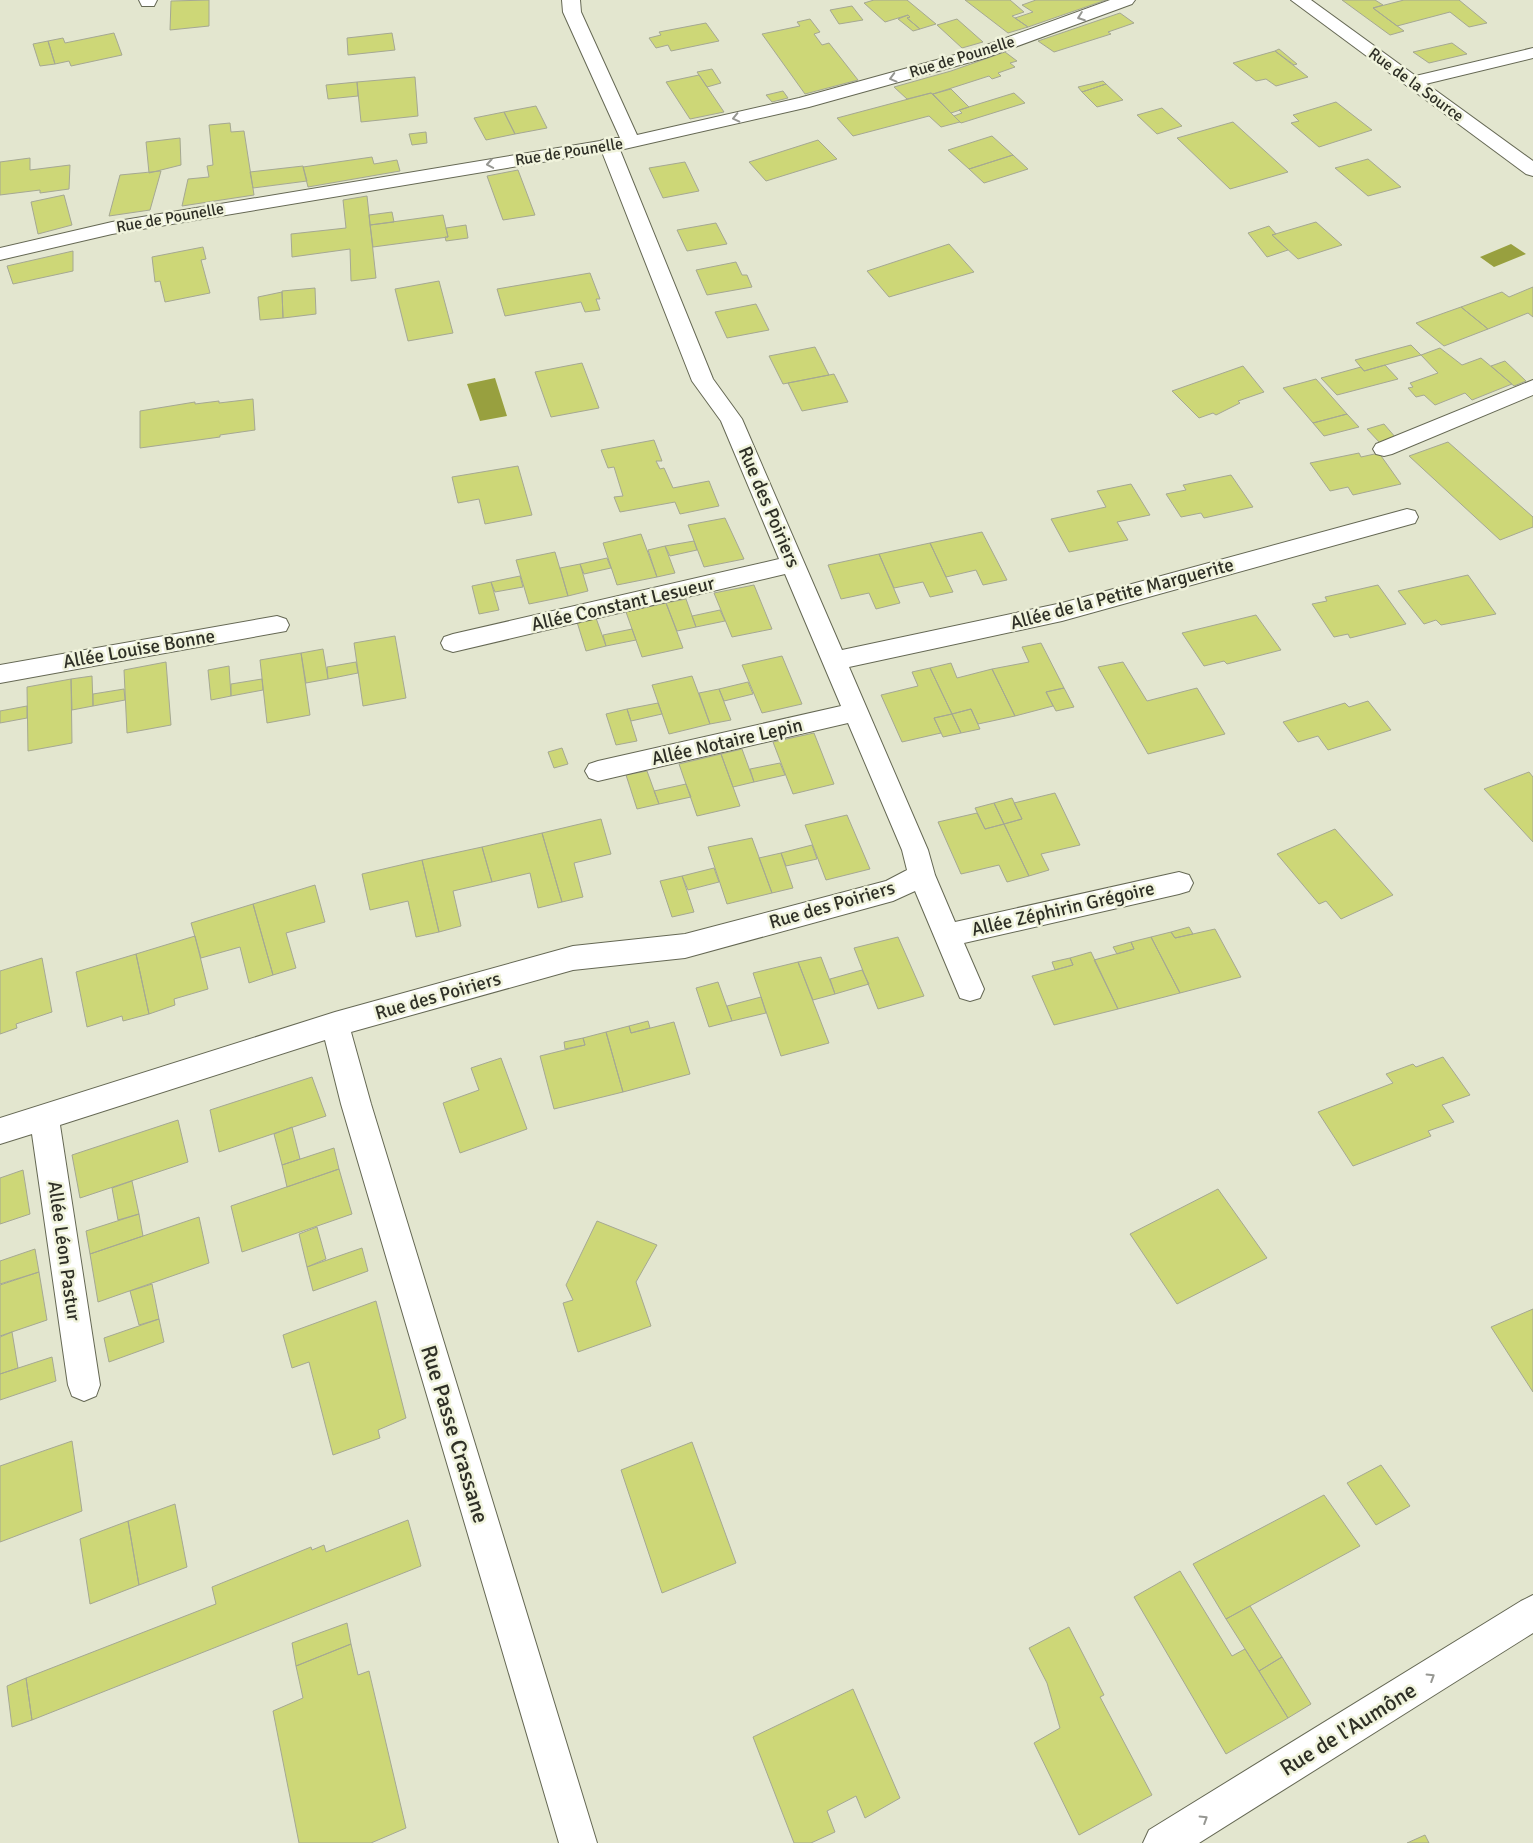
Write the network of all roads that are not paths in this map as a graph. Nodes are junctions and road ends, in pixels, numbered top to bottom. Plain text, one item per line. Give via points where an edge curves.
1 (570, 0) edge
2 (1126, 0) edge
3 (1300, 0) edge
4 (1533, 54) edge
5 (1413, 82) junction
6 (619, 143) junction
7 (1533, 170) edge
8 (0, 254) edge
9 (1533, 387) edge
10 (1384, 449) dead end
11 (1407, 517) dead end
12 (793, 564) junction
13 (277, 625) dead end
14 (453, 644) dead end
15 (835, 661) junction
16 (0, 674) edge
17 (856, 712) junction
18 (598, 772) dead end
19 (922, 875) junction
20 (1179, 883) dead end
21 (948, 935) junction
22 (970, 989) dead end
23 (335, 1024) junction
24 (44, 1117) junction
25 (0, 1131) edge
26 (84, 1385) dead end
27 (1533, 1613) edge
28 (578, 1843) edge
29 (1162, 1843) edge

1 - 6 street, Rue des Poiriers
2 -> 6 street, Rue de Pounelle via 980,54 802,103
3 - 5 street, Rue de la Source
4 - 5 street
5 - 7 street, Rue de la Source
6 -> 8 street, Rue de Pounelle via 112,228
6 - 12 street, Rue des Poiriers via 704,381 731,419
9 - 10 street
11 - 15 street, Allée de la Petite Marguerite via 1062,612
12 - 14 street, Allée Constant Lesueur
12 - 15 street, Rue des Poiriers
13 - 16 street, Allée Louise Bonne
15 - 17 street, Rue des Poiriers
17 - 18 street, Allée Notaire Lepin
17 - 19 street, Rue des Poiriers via 915,850
19 - 21 street, Allée Zéphirin Grégoire
19 - 23 street, Rue des Poiriers via 893,890 685,946 573,958
20 - 21 street, Allée Zéphirin Grégoire
21 - 22 street, Allée Zéphirin Grégoire
23 - 24 street, Rue des Poiriers
23 - 28 street, Rue Passe Crassane
24 - 25 street, Rue des Poiriers
24 - 26 street, Allée Léon Pastur
29 -> 27 street, Rue de l'Aumône

